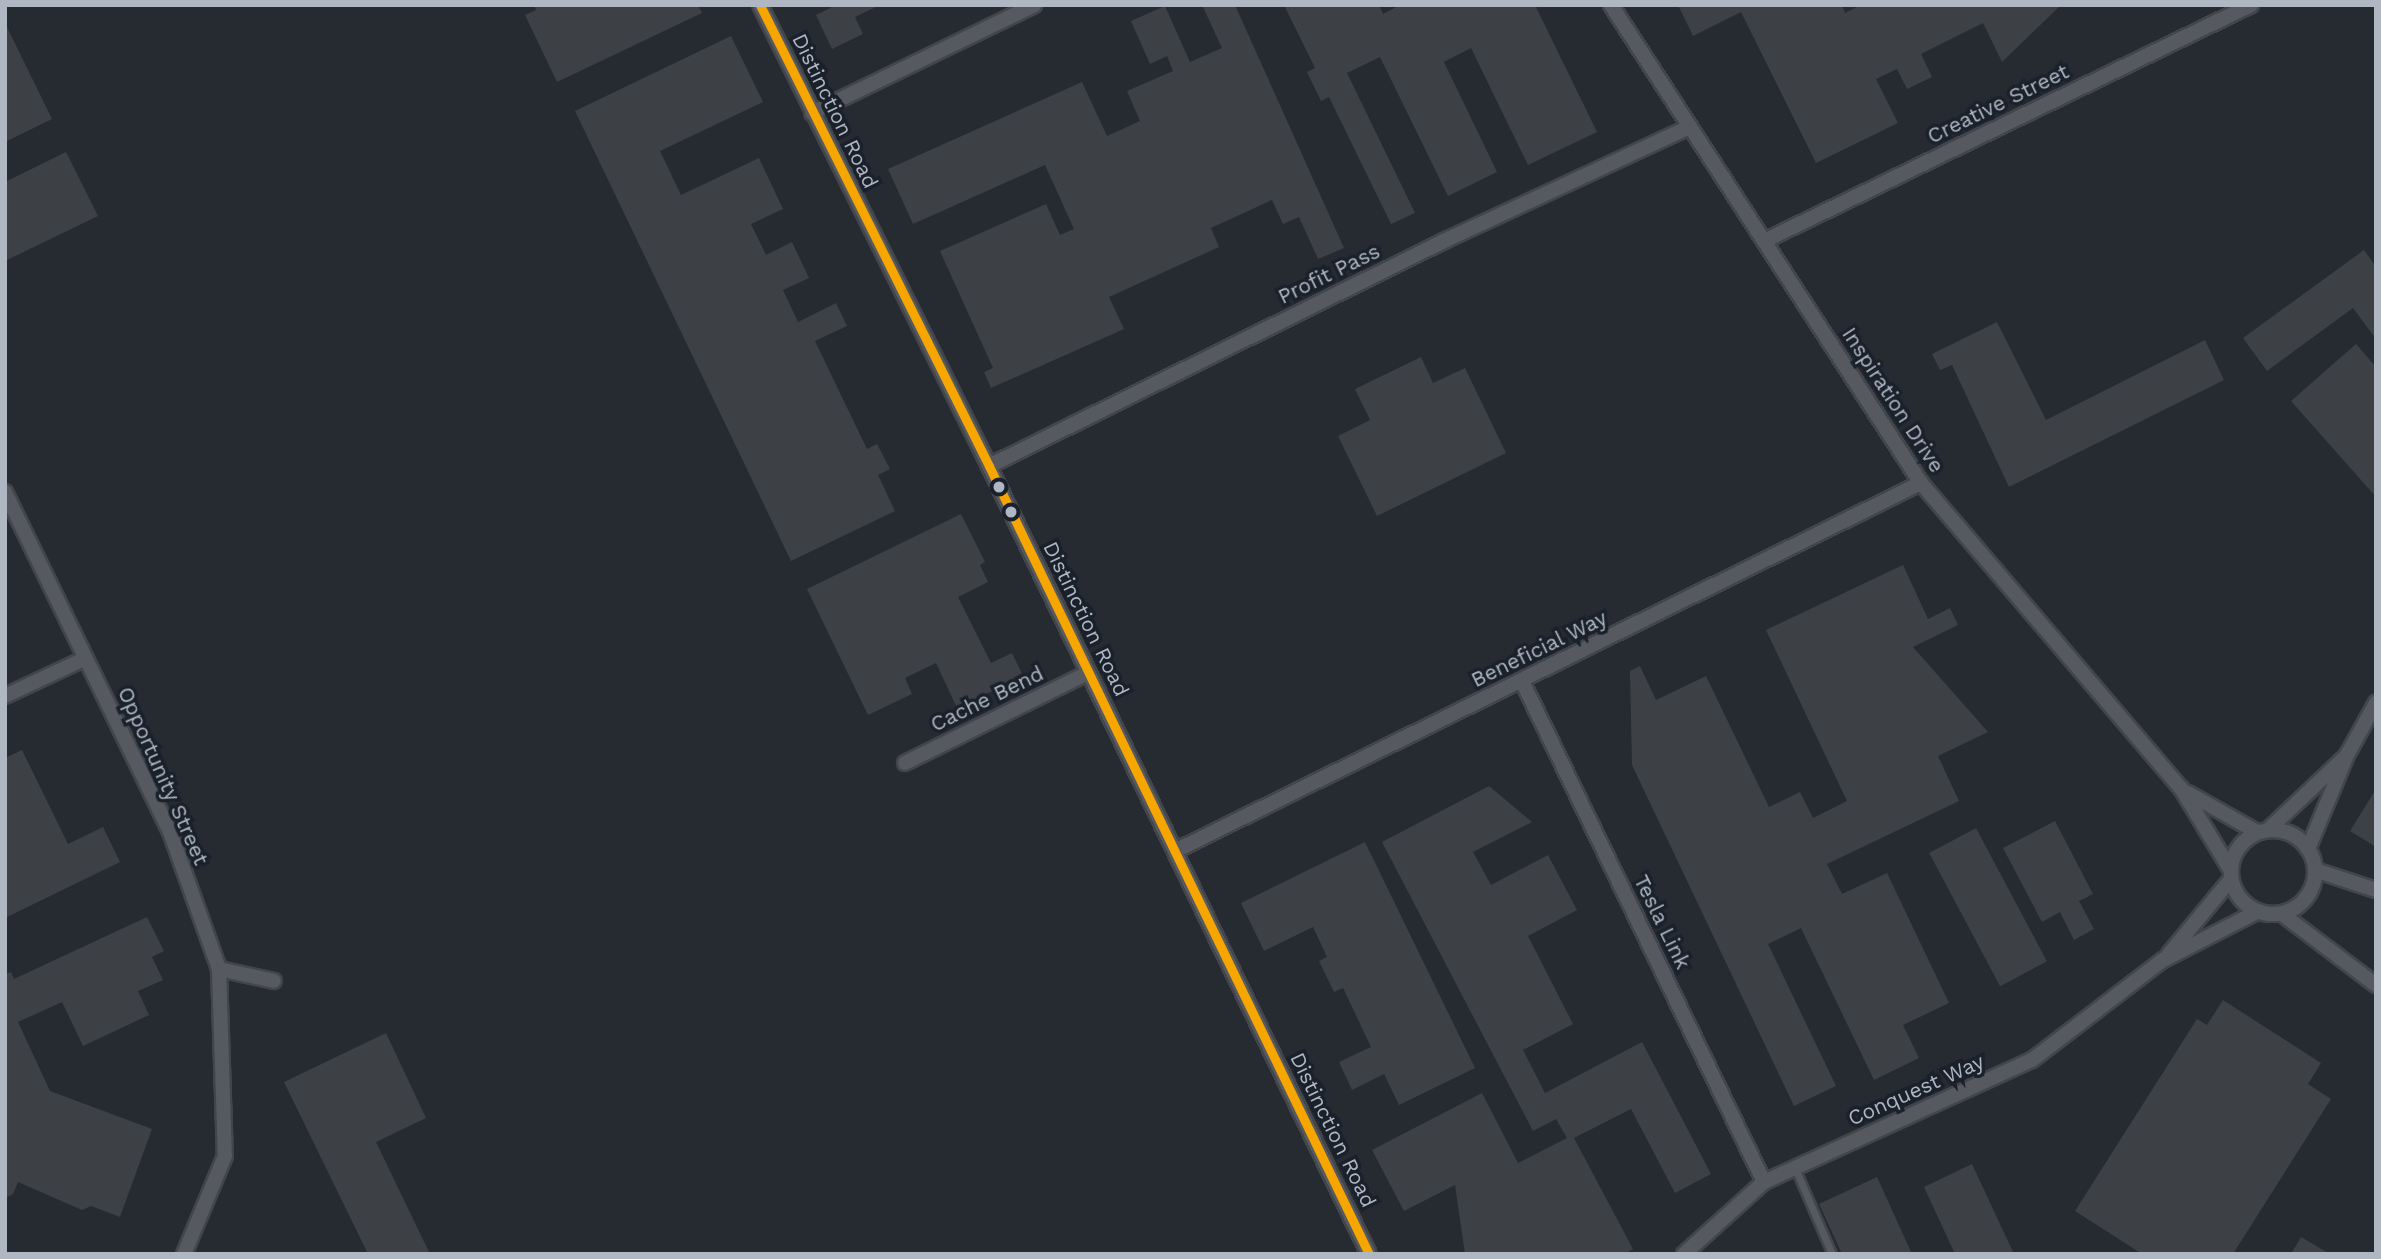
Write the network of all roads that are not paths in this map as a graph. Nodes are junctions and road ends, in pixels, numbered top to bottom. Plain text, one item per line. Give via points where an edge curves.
1 (760, 5) edge
2 (1034, 5) edge
3 (1611, 5) edge
4 (2251, 5) edge
5 (812, 113) junction
6 (1690, 128) junction
7 (1765, 241) junction
8 (989, 466) junction
9 (1920, 483) junction
10 (5, 492) edge
11 (86, 658) junction
12 (1088, 673) junction
13 (1522, 681) junction
14 (5, 696) edge
15 (2376, 703) edge
16 (2347, 755) junction
17 (905, 763) dead end
18 (2181, 788) junction
19 (2263, 831) junction
20 (2308, 849) junction
21 (1175, 851) junction
22 (2315, 870) junction
23 (2230, 874) junction
24 (2376, 890) edge
25 (2257, 912) junction
26 (2282, 914) junction
27 (2163, 960) junction
28 (219, 969) junction
29 (274, 981) dead end
30 (2376, 985) edge
31 (1795, 1168) junction
32 (1764, 1182) junction
33 (184, 1254) edge
34 (1369, 1254) edge
35 (1684, 1254) edge
36 (1832, 1254) edge

1 - 5 street, Distinction Road
2 - 5 street
3 - 6 street, Inspiration Drive
4 - 7 street, Creative Street
5 - 8 street, Distinction Road
6 - 7 street, Inspiration Drive
6 - 8 street, Profit Pass via 1444,241
7 - 9 street, Inspiration Drive
8 - 12 street, Distinction Road
9 - 13 street, Beneficial Way
9 - 18 street, Inspiration Drive
10 - 11 street, Opportunity Street
11 - 14 street
11 - 28 street, Opportunity Street via 169,829
12 - 17 street, Cache Bend
12 - 21 street, Distinction Road
13 - 21 street, Beneficial Way
13 - 32 street, Tesla Link
15 - 16 street
16 - 19 street
16 - 20 street
18 - 19 street, Inspiration Drive via 2217,813
18 - 23 street, Inspiration Drive
19 - 20 street via 2291,834
19 - 23 street via 2238,847
20 - 22 street
21 - 34 street, Distinction Road
22 - 24 street
22 - 26 street via 2310,893
23 - 25 street via 2236,893
23 - 27 street, Conquest Way
25 - 26 street
25 - 27 street, Conquest Way
26 - 30 street
27 - 31 street, Conquest Way via 2032,1060
28 - 29 street
28 - 33 street, Opportunity Street via 225,1156
31 - 32 street, Conquest Way
31 - 36 lane
32 - 35 street, Conquest Way

